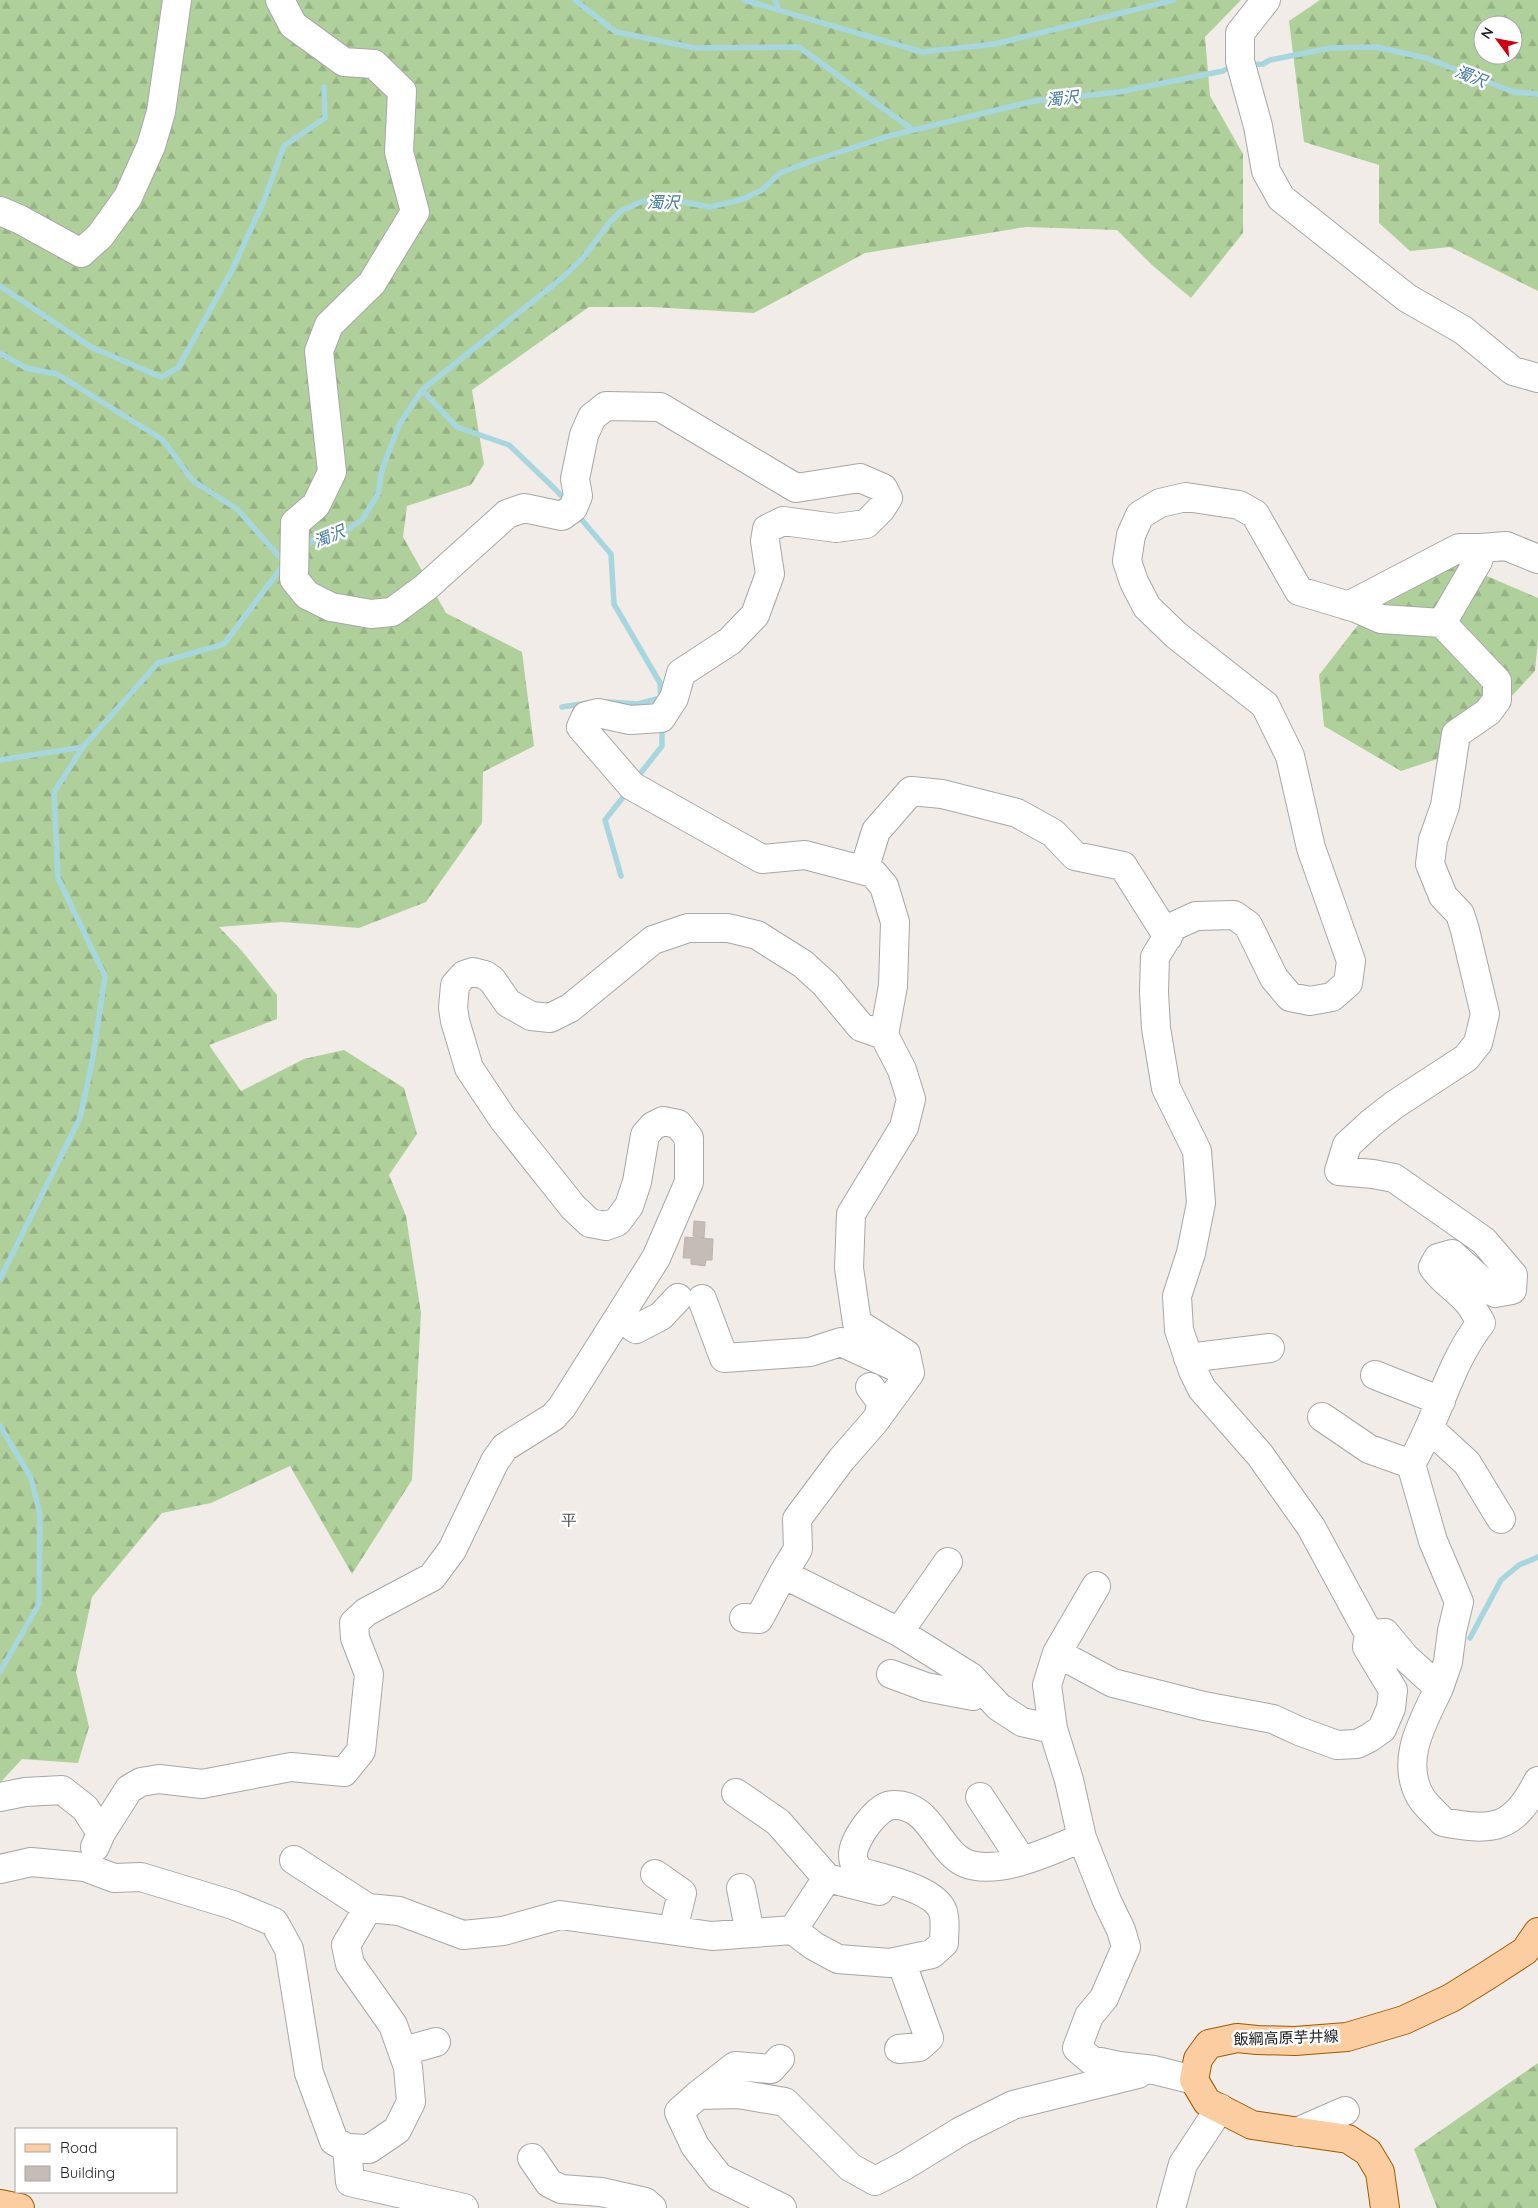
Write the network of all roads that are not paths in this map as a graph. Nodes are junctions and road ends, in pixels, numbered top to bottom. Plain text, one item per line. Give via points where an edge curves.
1 (178, 0) edge
2 (280, 0) edge
3 (1266, 0) edge
4 (0, 211) edge
5 (1538, 378) edge
6 (1481, 548) junction
7 (1538, 559) edge
8 (1348, 606) junction
9 (1442, 623) junction
10 (864, 870) junction
11 (1168, 937) junction
12 (884, 1035) junction
13 (619, 1317) junction
14 (1270, 1348) dead end
15 (1188, 1358) junction
16 (910, 1373) junction
17 (1375, 1375) dead end
18 (870, 1387) dead end
19 (1441, 1401) junction
20 (879, 1415) junction
21 (1322, 1417) dead end
22 (1430, 1429) junction
23 (1411, 1464) junction
24 (1502, 1519) dead end
25 (948, 1562) dead end
26 (783, 1574) junction
27 (1096, 1586) dead end
28 (744, 1618) dead end
29 (899, 1632) junction
30 (1369, 1634) junction
31 (1057, 1653) junction
32 (891, 1674) dead end
33 (1439, 1688) junction
34 (982, 1689) junction
35 (1053, 1728) junction
36 (1538, 1781) edge
37 (736, 1793) dead end
38 (0, 1797) edge
39 (980, 1797) dead end
40 (102, 1833) junction
41 (1082, 1838) junction
42 (294, 1860) dead end
43 (1022, 1861) junction
44 (85, 1867) junction
45 (0, 1869) edge
46 (655, 1874) dead end
47 (827, 1878) junction
48 (740, 1888) dead end
49 (919, 1891) junction
50 (368, 1908) junction
51 (673, 1930) junction
52 (793, 1930) junction
53 (1538, 1932) edge
54 (750, 1933) junction
55 (901, 1961) junction
56 (899, 2050) dead end
57 (780, 2060) dead end
58 (1154, 2070) junction
59 (1194, 2080) junction
60 (698, 2095) junction
61 (1220, 2108) junction
62 (1345, 2111) dead end
63 (1297, 2132) junction
64 (347, 2148) junction
65 (532, 2158) dead end
66 (0, 2204) edge
67 (20, 2208) edge
68 (464, 2208) edge
69 (652, 2208) edge
70 (782, 2208) edge
71 (1171, 2208) edge
72 (1386, 2208) edge

1 - 4 street via 162,112 151,146 128,197 100,236 81,254
2 - 10 street via 293,25 344,62 374,64 402,92 399,152 415,212 372,283 329,325 319,351 332,472 316,504 294,522 294,579 307,595 331,607 371,614 392,612 426,587 507,514 524,508 562,516 573,508 578,496 575,478 584,435 592,417 606,406 660,407 796,488 860,478 883,488 888,498 866,524 836,528 783,521 768,528 764,541 770,574 755,615 730,641 681,673 674,698 661,718 630,720 598,713 586,716 581,727 632,786 762,859 804,855
3 - 5 street via 1240,33 1240,61 1258,126 1266,171 1281,198 1407,298 1463,330 1513,371
6 - 7 street via 1506,546
6 - 8 street via 1460,548
6 - 9 street via 1478,561
8 - 9 street via 1381,619
8 - 11 street via 1299,591 1254,514 1239,505 1186,497 1160,503 1140,515 1131,535 1127,561 1147,606 1176,635 1265,705 1290,756 1311,848 1351,961 1348,983 1332,996 1310,1000 1290,997 1274,978 1248,925 1234,915 1196,916 1174,926
9 - 19 street via 1497,681 1497,700 1488,712 1456,734 1430,864 1443,896 1460,914 1485,1014 1478,1043 1466,1058 1370,1123 1347,1145 1339,1171 1394,1178 1484,1241 1512,1275 1512,1290 1495,1293 1452,1254 1438,1258 1433,1268 1469,1303 1481,1323 1464,1349
10 - 11 street via 876,831 911,791 942,794 1016,813 1052,833 1075,856 1123,866
10 - 12 street via 873,873 884,886 895,922 893,986
11 - 15 street via 1154,958 1156,1028 1166,1088 1197,1151 1201,1203 1191,1253 1177,1296 1179,1330
12 - 13 street via 861,1027 825,984 803,964 758,934 728,928 688,928 653,940 570,1008 550,1018 531,1016 508,1003 485,975 473,972 464,975 455,985 453,1008 469,1068 503,1119 590,1223 606,1226 617,1222 629,1206 637,1182 645,1135 653,1126 663,1121 678,1124 689,1138 689,1182 656,1258
12 - 16 street via 902,1070 911,1099 904,1127 851,1214 849,1268 857,1323 906,1354
13 - 16 street via 636,1329 690,1299 724,1358 810,1352 842,1342
13 - 40 street via 562,1407 553,1417 505,1447 495,1460 452,1550 432,1577 366,1612 354,1623 355,1638 369,1674 360,1751 344,1772 291,1768 202,1784 159,1779 141,1782 129,1789
14 - 15 street
15 - 30 street via 1202,1389 1260,1455 1311,1527
16 - 20 street
17 - 19 street
18 - 20 street via 881,1402
19 - 22 street
20 - 26 street via 797,1519 798,1548
21 - 23 street via 1369,1449
22 - 23 street
22 - 24 street via 1467,1463
23 - 33 street via 1433,1541 1459,1602 1448,1662
25 - 29 street
26 - 28 street via 759,1619
26 - 29 street
27 - 31 street
29 - 34 street via 970,1677
30 - 31 street via 1367,1648 1393,1690 1391,1708 1382,1730 1357,1744 1337,1745 1273,1718 1204,1706 1113,1684
30 - 33 street via 1385,1633 1405,1657
31 - 35 street via 1047,1685
32 - 34 street via 926,1687 972,1696
33 - 36 street via 1414,1741 1412,1769 1420,1796 1443,1822 1482,1828 1508,1822 1529,1798
34 - 35 street via 999,1707 1022,1722
35 - 41 street
37 - 47 street via 778,1822
38 - 40 street via 62,1790 85,1808
39 - 43 street
40 - 44 street
41 - 43 street
41 - 58 street via 1126,1947 1104,1998 1089,2016 1077,2048 1091,2060
42 - 50 street
43 - 49 street via 1013,1865 966,1863 957,1858 920,1813 893,1804 880,1808 864,1828 853,1853 854,1864 861,1872
44 - 45 street via 31,1862
44 - 64 street via 114,1878 141,1877 274,1922 289,1949 308,2073 334,2141
46 - 51 street via 682,1893
47 - 49 street via 908,1898
47 - 52 street
48 - 54 street
49 - 55 street via 933,1898 943,1910 944,1943 932,1954
50 - 51 street via 399,1911 464,1935 503,1931 560,1915
50 - 64 street via 346,1945 350,1964 419,2055 411,2102 397,2130 369,2149
51 - 54 street via 712,1936
52 - 54 street
52 - 55 street via 838,1958 890,1963
53 - 59 main road, 飯綱高原芋井線 via 1525,1950 1488,1975 1451,1998 1404,2020 1346,2037 1295,2041 1237,2038 1209,2044 1198,2059
55 - 56 street via 929,2038 918,2047
57 - 60 street via 771,2069 735,2066
58 - 59 street
58 - 60 street via 1013,2105 875,2181 850,2167 785,2102 738,2094
59 - 61 main road via 1207,2102
60 - 70 street via 679,2112 695,2146 719,2177
61 - 63 main road via 1252,2125
61 - 71 street via 1184,2164
62 - 63 street
63 - 72 main road via 1348,2139 1368,2152 1380,2172
64 - 68 street via 350,2182
65 - 69 street via 549,2183 561,2189 601,2192 645,2202
66 - 67 main road

